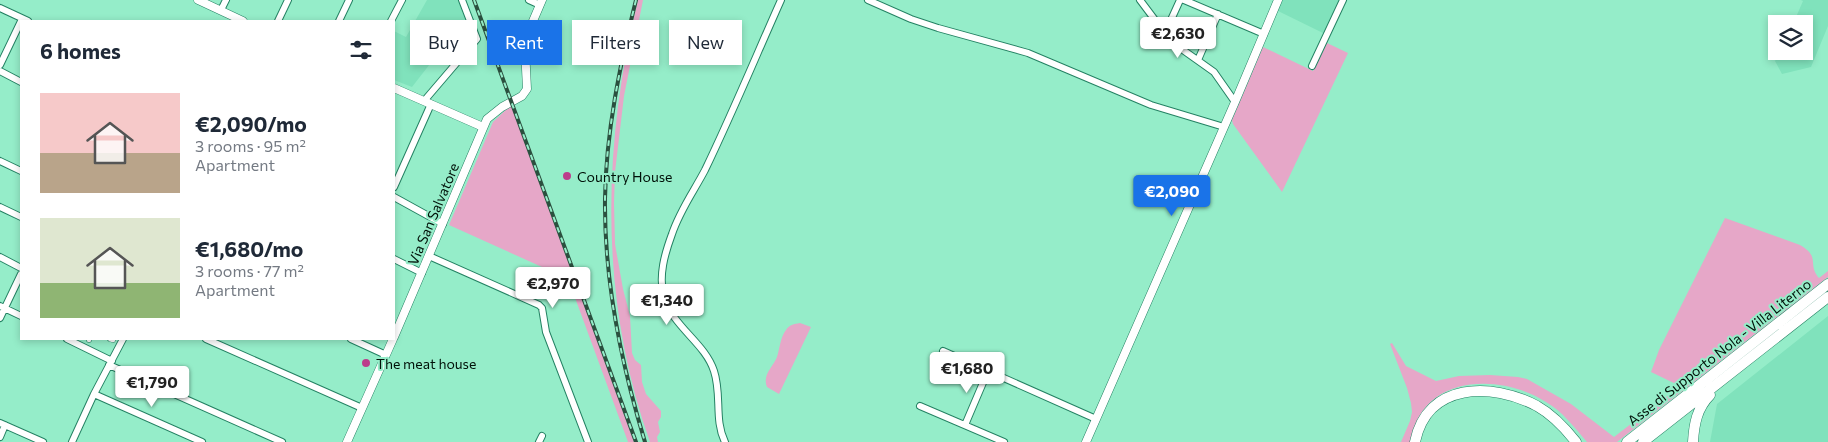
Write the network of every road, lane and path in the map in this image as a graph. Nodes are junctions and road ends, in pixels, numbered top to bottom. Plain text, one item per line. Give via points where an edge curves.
1 (198, 0) edge
2 (226, 0) edge
3 (288, 0) edge
4 (349, 0) edge
5 (402, 0) edge
6 (462, 0) edge
7 (529, 0) edge
8 (781, 0) edge
9 (868, 0) edge
10 (1140, 0) edge
11 (1180, 0) edge
12 (1184, 0) edge
13 (1278, 0) edge
14 (1344, 0) edge
15 (540, 2) edge
16 (0, 8) edge
17 (221, 10) junction
18 (1218, 14) junction
19 (25, 20) edge
20 (241, 20) edge
21 (278, 20) edge
22 (339, 20) edge
23 (391, 20) edge
24 (20, 29) edge
25 (1166, 33) junction
26 (1264, 34) junction
27 (1198, 60) junction
28 (0, 66) edge
29 (1312, 66) dead end
30 (0, 71) edge
31 (20, 81) edge
32 (395, 88) edge
33 (1235, 102) junction
34 (428, 103) junction
35 (483, 127) junction
36 (1224, 127) junction
37 (0, 161) edge
38 (20, 171) edge
39 (395, 185) edge
40 (395, 199) edge
41 (0, 207) edge
42 (20, 217) edge
43 (443, 224) junction
44 (429, 256) junction
45 (0, 257) edge
46 (395, 260) edge
47 (20, 267) edge
48 (422, 273) junction
49 (20, 276) edge
50 (1828, 284) edge
51 (1828, 297) edge
52 (2, 307) edge
53 (20, 316) edge
54 (0, 318) edge
55 (395, 334) edge
56 (68, 340) edge
57 (122, 340) edge
58 (208, 340) edge
59 (353, 340) edge
60 (392, 340) edge
61 (943, 352) dead end
62 (386, 355) junction
63 (110, 363) junction
64 (988, 372) junction
65 (1732, 373) junction
66 (94, 394) junction
67 (920, 406) dead end
68 (362, 408) junction
69 (1096, 419) junction
70 (3, 424) edge
71 (965, 425) junction
72 (0, 437) edge
73 (31, 439) edge
74 (43, 442) edge
75 (72, 442) edge
76 (202, 442) edge
77 (282, 442) edge
78 (347, 442) edge
79 (588, 442) edge
80 (725, 442) edge
81 (1004, 442) edge
82 (1086, 442) edge
83 (1415, 442) edge
84 (1576, 442) edge
85 (1627, 442) edge
86 (1644, 442) edge
87 (1693, 442) edge

1 - 17 street
2 - 17 street
3 - 21 street
4 - 22 street
5 - 23 street
6 - 34 street via 477,39
7 - 15 street
8 - 80 street via 705,170 676,221 666,250 662,278 663,295 669,310 712,364 720,428
9 - 36 street via 938,28 1028,53 1151,105
10 - 25 street
11 - 25 street
12 - 18 street
13 - 26 street
14 - 29 street
15 - 35 street via 524,48 527,88 522,96 487,119
16 - 19 street
17 - 20 street
18 - 26 street
18 - 27 street
24 - 28 street
25 - 27 street
26 - 33 street
27 - 33 street via 1214,72
30 - 31 street
32 - 34 street
33 - 36 street
34 - 35 street
34 - 39 street
35 - 43 street, Via San Salvatore
36 - 69 street
37 - 38 street
40 - 43 street
41 - 42 street
43 - 44 street, Via San Salvatore
44 - 48 street, Via San Salvatore
44 - 79 street via 542,308 546,332
45 - 47 street
46 - 48 street
48 - 55 street, Via San Salvatore
49 - 52 street
50 - 85 highway, Asse di Supporto Nola - Villa Literno
51 - 65 highway, Asse di Supporto Nola - Villa Literno
52 - 53 street
52 - 54 street
56 - 63 street
57 - 63 street
58 - 68 street
59 - 62 street
60 - 62 street, Via San Salvatore
61 - 64 street
62 - 68 street, Via San Salvatore
63 - 66 street
63 - 77 street
64 - 69 street
64 - 71 street
65 - 86 highway, Asse di Supporto Nola - Villa Literno
65 - 87 highway via 1704,400 1694,426
66 - 75 street
66 - 76 street
67 - 71 street
68 - 78 street, Via San Salvatore
69 - 82 street
70 - 72 street
70 - 73 street
71 - 81 street
73 - 74 street
83 - 84 highway via 1417,431 1431,409 1441,400 1470,391 1506,394 1531,403 1562,425

